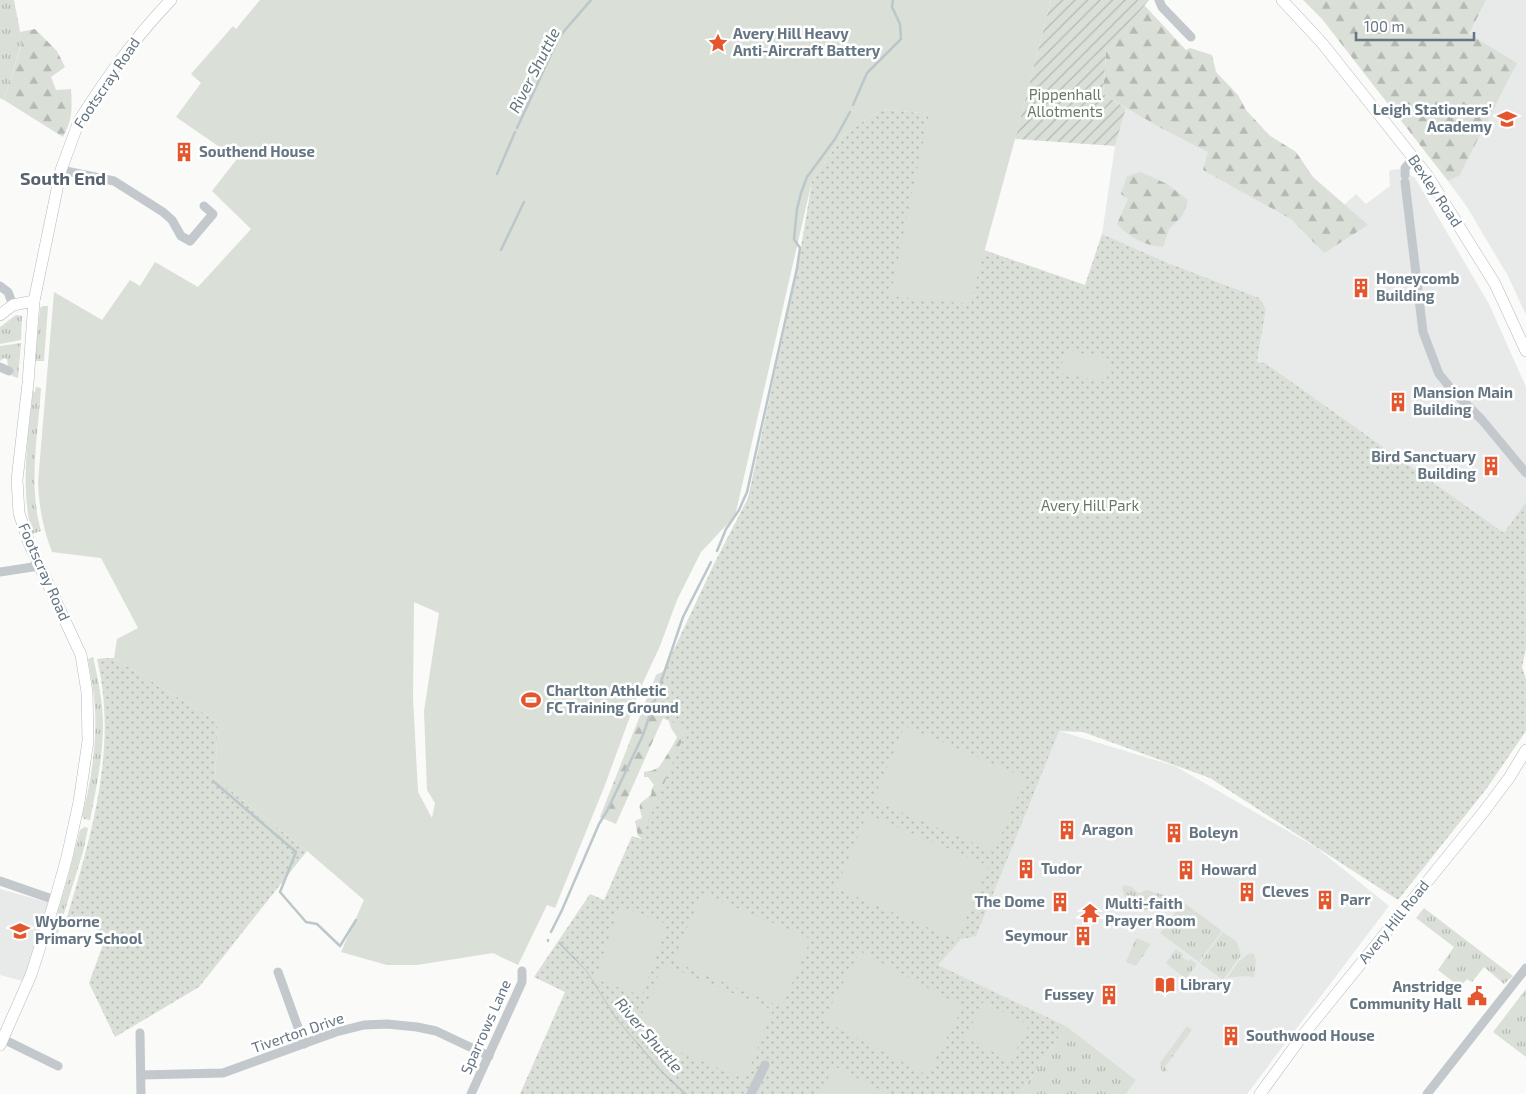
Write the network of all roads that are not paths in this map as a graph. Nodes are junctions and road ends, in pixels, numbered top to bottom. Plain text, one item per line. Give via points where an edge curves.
1 (171, 0) edge
2 (1159, 0) edge
3 (1282, 0) edge
4 (1190, 38) dead end
5 (1414, 157) junction
6 (61, 170) junction
7 (204, 206) dead end
8 (0, 286) edge
9 (34, 301) junction
10 (13, 305) junction
11 (0, 315) edge
12 (1526, 351) edge
13 (0, 367) edge
14 (10, 371) dead end
15 (1526, 473) edge
16 (39, 566) junction
17 (0, 572) edge
18 (1526, 750) edge
19 (0, 881) edge
20 (56, 900) junction
21 (1526, 968) edge
22 (522, 971) dead end
23 (278, 972) dead end
24 (4, 1024) edge
25 (140, 1033) dead end
26 (1, 1042) edge
27 (304, 1044) junction
28 (489, 1056) junction
29 (765, 1065) dead end
30 (58, 1066) dead end
31 (142, 1075) junction
32 (141, 1094) edge
33 (471, 1094) edge
34 (751, 1094) edge
35 (1260, 1094) edge
36 (1426, 1094) edge

1 - 6 main road, Footscray Road via 139,34 99,89 79,121
2 - 4 street
3 - 5 main road, Bexley Road via 1322,43
5 - 12 main road, Bexley Road via 1495,284
5 - 15 street via 1404,168 1423,332 1440,374
6 - 7 street via 114,181 163,212 181,236 190,241 213,214
6 - 9 main road, Footscray Road
8 - 10 street via 8,292
9 - 10 main road
9 - 16 main road, Footscray Road via 17,493 23,526
10 - 11 main road
13 - 14 street
16 - 17 street
16 - 20 main road, Footscray Road via 81,656 88,708 84,776
18 - 35 main road, Avery Hill Road via 1482,814 1303,1035
19 - 20 street
20 - 24 main road, Footscray Road via 31,975
21 - 36 street
22 - 28 street, Sparrows Lane via 522,982
23 - 27 street
24 - 26 main road, Footscray Road
25 - 31 street
26 - 30 street
27 - 28 street, Tiverton Drive via 364,1025 387,1024 436,1031
27 - 31 street, Tiverton Drive via 223,1073
28 - 33 street, Sparrows Lane
29 - 34 street
31 - 32 street

